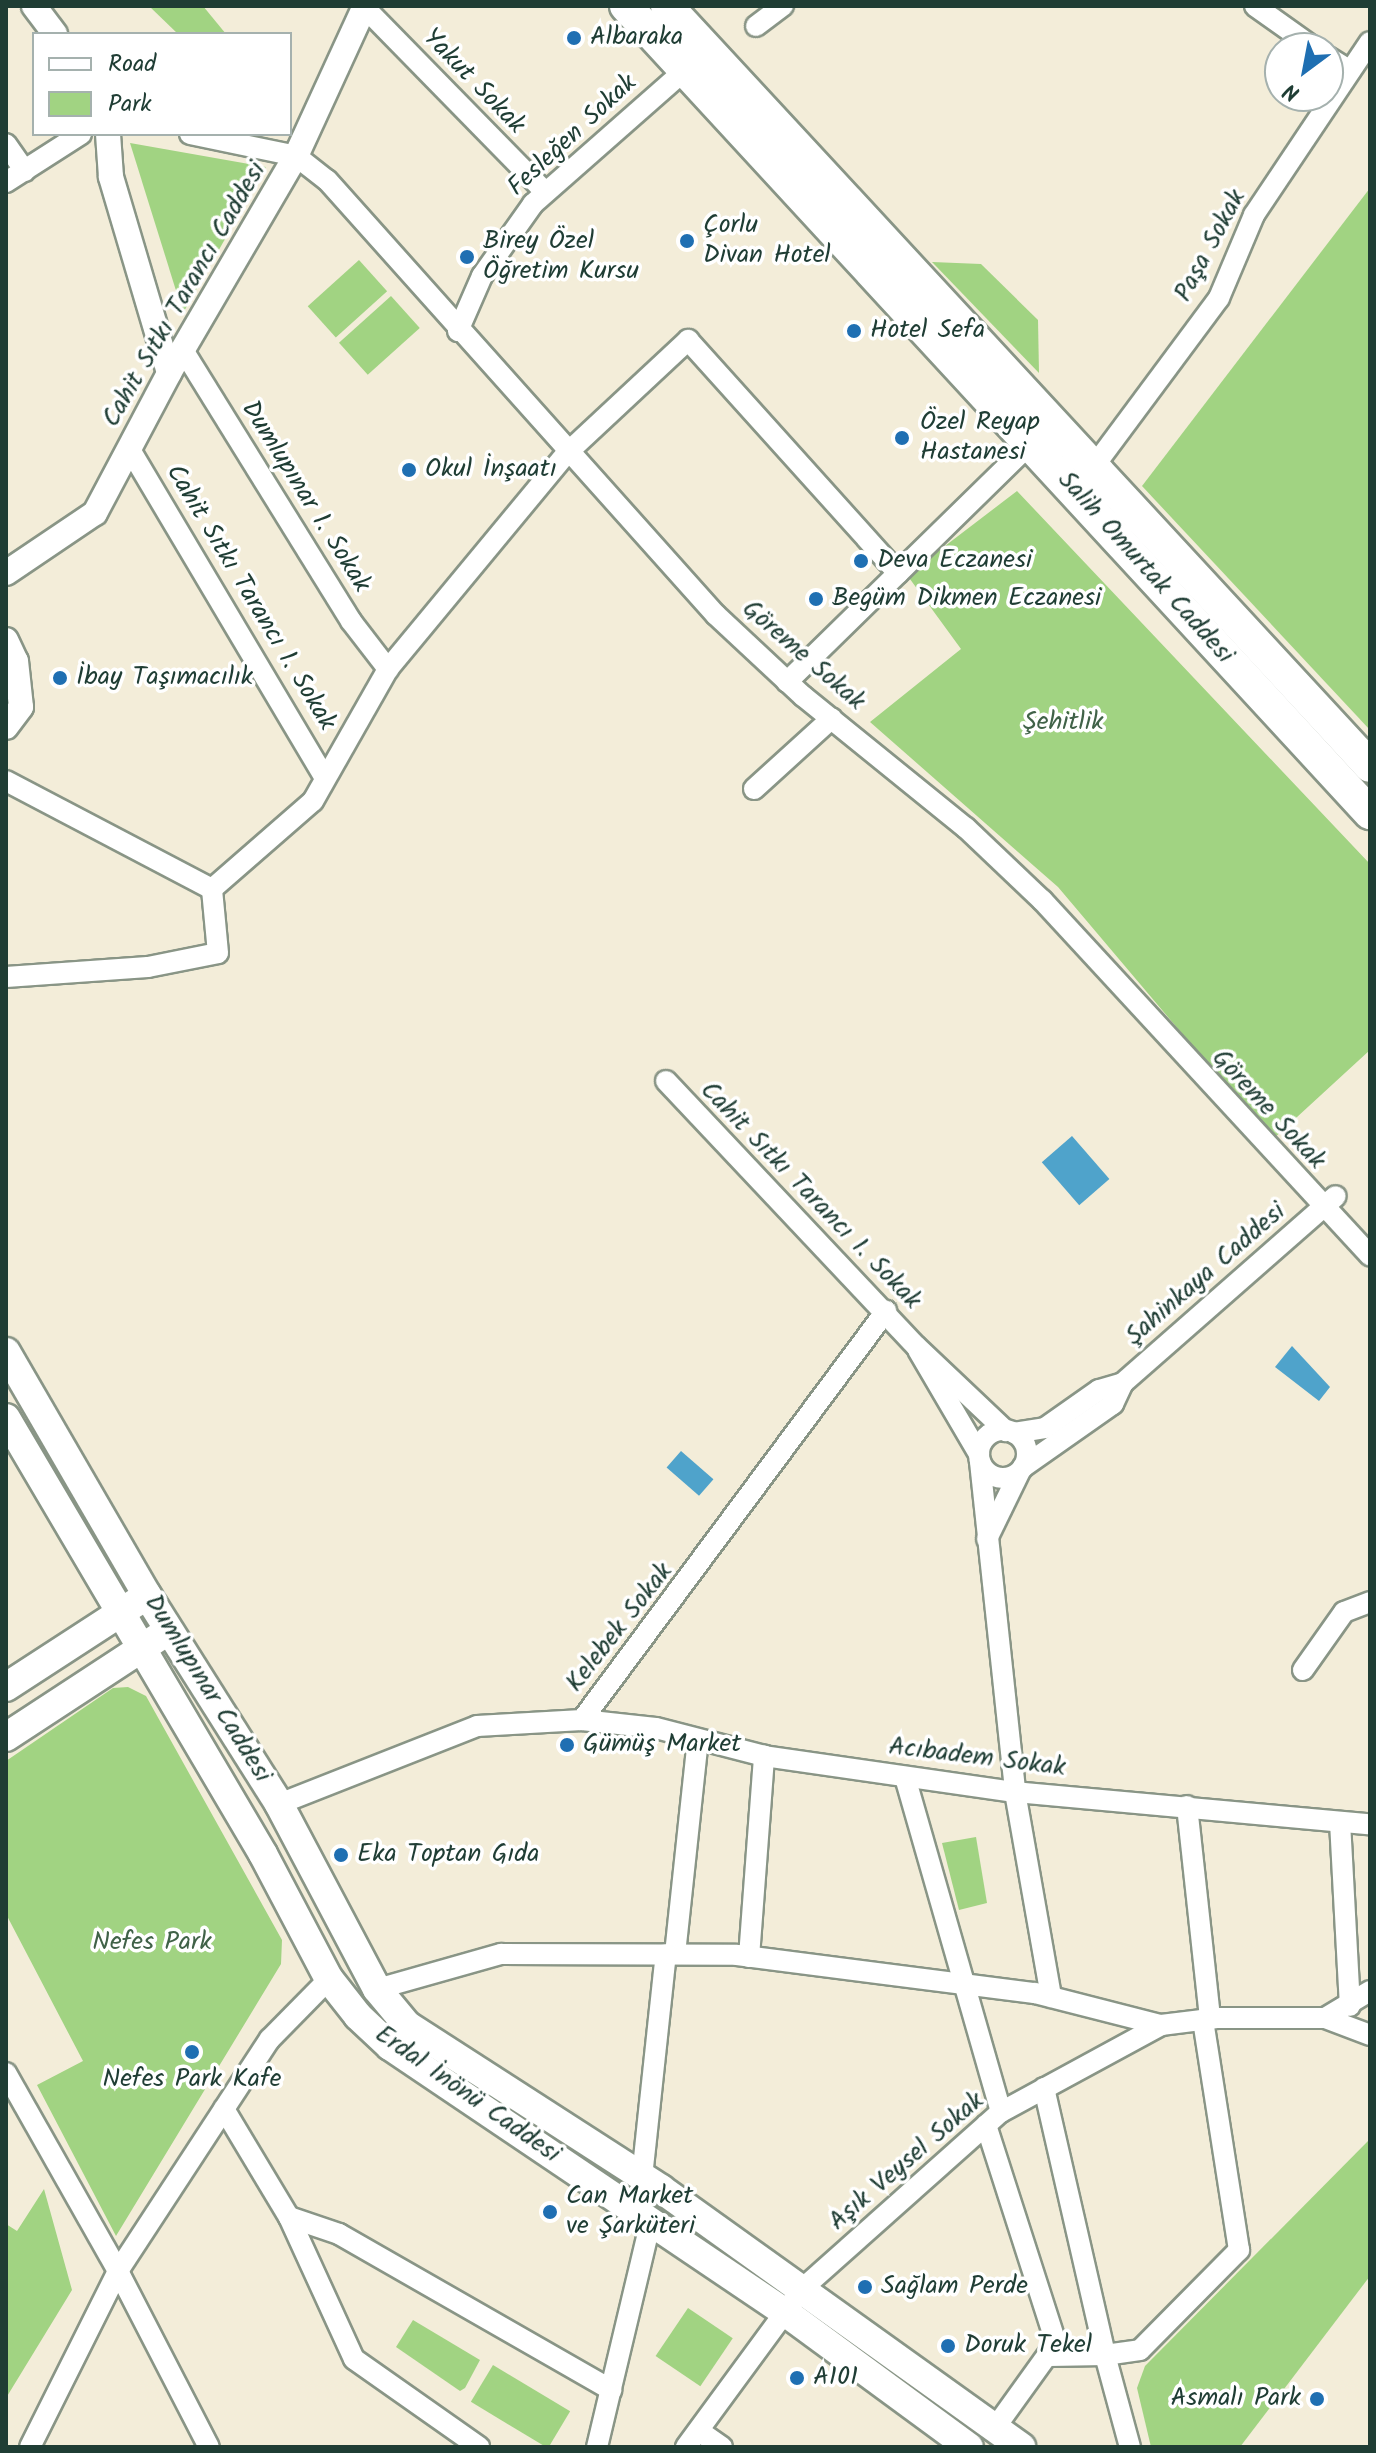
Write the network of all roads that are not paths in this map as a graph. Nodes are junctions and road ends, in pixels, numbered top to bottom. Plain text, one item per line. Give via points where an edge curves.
1 (34, 6) edge
2 (626, 6) edge
3 (667, 6) edge
4 (783, 6) edge
5 (1255, 6) edge
6 (359, 9) edge
7 (756, 26) dead end
8 (54, 32) edge
9 (1292, 32) edge
10 (1370, 42) edge
11 (1344, 67) edge
12 (685, 70) junction
13 (1350, 71) junction
14 (78, 136) edge
15 (108, 136) edge
16 (200, 136) edge
17 (6, 144) edge
18 (296, 156) junction
19 (25, 171) junction
20 (6, 182) edge
21 (545, 192) junction
22 (458, 331) junction
23 (183, 350) junction
24 (169, 373) junction
25 (1031, 443) junction
26 (129, 448) junction
27 (567, 453) junction
28 (1092, 469) junction
29 (6, 573) edge
30 (898, 573) junction
31 (6, 640) edge
32 (388, 669) junction
33 (787, 682) junction
34 (832, 718) junction
35 (6, 727) edge
36 (1370, 766) edge
37 (324, 777) junction
38 (6, 781) edge
39 (754, 789) dead end
40 (1370, 813) edge
41 (212, 889) junction
42 (6, 977) edge
43 (666, 1081) dead end
44 (1329, 1201) junction
45 (1370, 1256) edge
46 (886, 1311) junction
47 (916, 1346) junction
48 (6, 1352) edge
49 (1123, 1383) junction
50 (1010, 1432) junction
51 (10, 1434) edge
52 (980, 1458) junction
53 (1021, 1470) junction
54 (986, 1542) junction
55 (147, 1595) junction
56 (1370, 1602) edge
57 (121, 1611) junction
58 (170, 1631) junction
59 (143, 1647) junction
60 (1303, 1670) dead end
61 (6, 1687) edge
62 (582, 1720) junction
63 (6, 1737) edge
64 (698, 1739) junction
65 (764, 1756) junction
66 (905, 1777) junction
67 (1015, 1792) junction
68 (279, 1804) junction
69 (1187, 1806) junction
70 (1340, 1822) junction
71 (1370, 1824) edge
72 (671, 1954) junction
73 (749, 1957) junction
74 (329, 1979) junction
75 (965, 1983) junction
76 (377, 1989) junction
77 (1370, 1991) edge
78 (1051, 1997) junction
79 (1350, 2006) junction
80 (1325, 2018) junction
81 (1206, 2019) junction
82 (407, 2025) joint
83 (1161, 2025) junction
84 (1370, 2035) edge
85 (6, 2073) edge
86 (1044, 2088) junction
87 (224, 2109) junction
88 (994, 2118) junction
89 (642, 2177) junction
90 (289, 2217) junction
91 (651, 2221) junction
92 (118, 2271) junction
93 (802, 2289) junction
94 (785, 2312) junction
95 (1105, 2355) junction
96 (1049, 2356) junction
97 (611, 2390) junction
98 (995, 2428) junction
99 (692, 2439) edge
100 (30, 2447) edge
101 (209, 2447) edge
102 (479, 2447) edge
103 (597, 2447) edge
104 (722, 2447) edge
105 (969, 2447) edge
106 (1021, 2447) edge
107 (1130, 2447) edge

1 - 8 street
2 - 12 main road, Salih Omurtak Caddesi
3 - 28 main road, Salih Omurtak Caddesi
4 - 7 street
5 - 9 street
6 - 18 street, Cahit Sıtkı Tarancı Caddesi
6 - 21 street, Yakut Sokak
10 - 13 street, Paşa Sokak
11 - 13 street
12 - 21 street, Fesleğen Sokak
12 - 25 main road, Salih Omurtak Caddesi
13 - 28 street, Paşa Sokak via 1254,215 1219,298
14 - 19 street
15 - 24 street via 111,177
16 - 18 street, Göreme Sokak
17 - 19 street
18 - 22 street, Göreme Sokak via 327,180
18 - 23 street, Cahit Sıtkı Tarancı Caddesi
19 - 20 street
21 - 22 street, Fesleğen Sokak via 482,276
22 - 27 street, Göreme Sokak
23 - 24 street, Cahit Sıtkı Tarancı Caddesi
23 - 32 street, Dumlupınar 1. Sokak via 351,621
24 - 26 street, Cahit Sıtkı Tarancı Caddesi
25 - 30 street
25 - 40 main road, Salih Omurtak Caddesi
26 - 29 street, Cahit Sıtkı Tarancı Caddesi via 95,513
26 - 37 street, Cahit Sıtkı Tarancı 1. Sokak
27 - 30 street via 688,340
27 - 32 street
27 - 33 street, Göreme Sokak via 716,615
28 - 36 main road, Salih Omurtak Caddesi
30 - 33 street
31 - 35 street via 16,661 21,707
32 - 37 street
33 - 34 street, Göreme Sokak
34 - 39 street
34 - 44 street, Göreme Sokak via 895,766 1042,900
37 - 41 street via 313,801
38 - 41 street
41 - 42 street via 218,953 148,967
43 - 46 street, Cahit Sıtkı Tarancı 1. Sokak
44 - 45 street, Göreme Sokak
44 - 49 street, Şahinkaya Caddesi
46 - 47 street, Cahit Sıtkı Tarancı 1. Sokak
46 - 62 street, Kelebek Sokak
47 - 50 street
47 - 52 street
48 - 55 main road, Dumlupınar Caddesi
49 - 50 street via 1099,1390 1045,1428
49 - 53 street via 1113,1404
50 - 52 street via 990,1434
50 - 53 street via 1025,1445
51 - 57 main road, Erdal İnönü Caddesi
52 - 53 street via 997,1477
52 - 54 street
53 - 54 street
54 - 67 street
55 - 57 main road
55 - 58 main road, Dumlupınar Caddesi
56 - 60 street via 1344,1612
57 - 59 main road, Erdal İnönü Caddesi
57 - 61 main road
58 - 59 main road
58 - 68 main road, Dumlupınar Caddesi
59 - 63 main road
59 - 74 main road, Erdal İnönü Caddesi
62 - 64 street, Acıbadem Sokak via 656,1728
62 - 68 street, Kelebek Sokak via 477,1726
64 - 65 street, Acıbadem Sokak
64 - 72 street
65 - 66 street, Acıbadem Sokak
65 - 73 street
66 - 67 street, Acıbadem Sokak
66 - 75 street
67 - 69 street, Acıbadem Sokak
67 - 78 street
68 - 76 main road, Dumlupınar Caddesi
69 - 70 street, Acıbadem Sokak
69 - 81 street
70 - 71 street, Acıbadem Sokak
70 - 79 street
72 - 73 street
72 - 76 street via 501,1954
72 - 89 street
73 - 75 street
74 - 87 street via 270,2039
74 - 91 main road, Erdal İnönü Caddesi via 390,2046
75 - 78 street
75 - 88 street
76 - 82 main road, Dumlupınar Caddesi
77 - 79 street, Aşık Veysel Sokak
78 - 83 street
79 - 80 street, Aşık Veysel Sokak
80 - 81 street, Aşık Veysel Sokak
80 - 84 street
81 - 83 street, Aşık Veysel Sokak
81 - 95 street via 1239,2250 1140,2350
82 - 89 main road, Erdal İnönü Caddesi
83 - 86 street, Aşık Veysel Sokak
85 - 92 street
86 - 88 street, Aşık Veysel Sokak
86 - 95 street
87 - 90 street
87 - 92 street
88 - 93 street, Aşık Veysel Sokak
88 - 96 street via 1056,2343
89 - 93 main road, Erdal İnönü Caddesi
90 - 97 street via 339,2234
90 - 102 street via 354,2359
91 - 94 main road, Erdal İnönü Caddesi
91 - 97 street
92 - 100 street
92 - 101 street
93 - 94 street, Aşık Veysel Sokak
93 - 98 main road, Erdal İnönü Caddesi
94 - 99 street, Aşık Veysel Sokak
94 - 105 main road, Erdal İnönü Caddesi
95 - 96 street
95 - 107 street
96 - 98 street
97 - 103 street
98 - 106 main road, Erdal İnönü Caddesi
99 - 104 street

